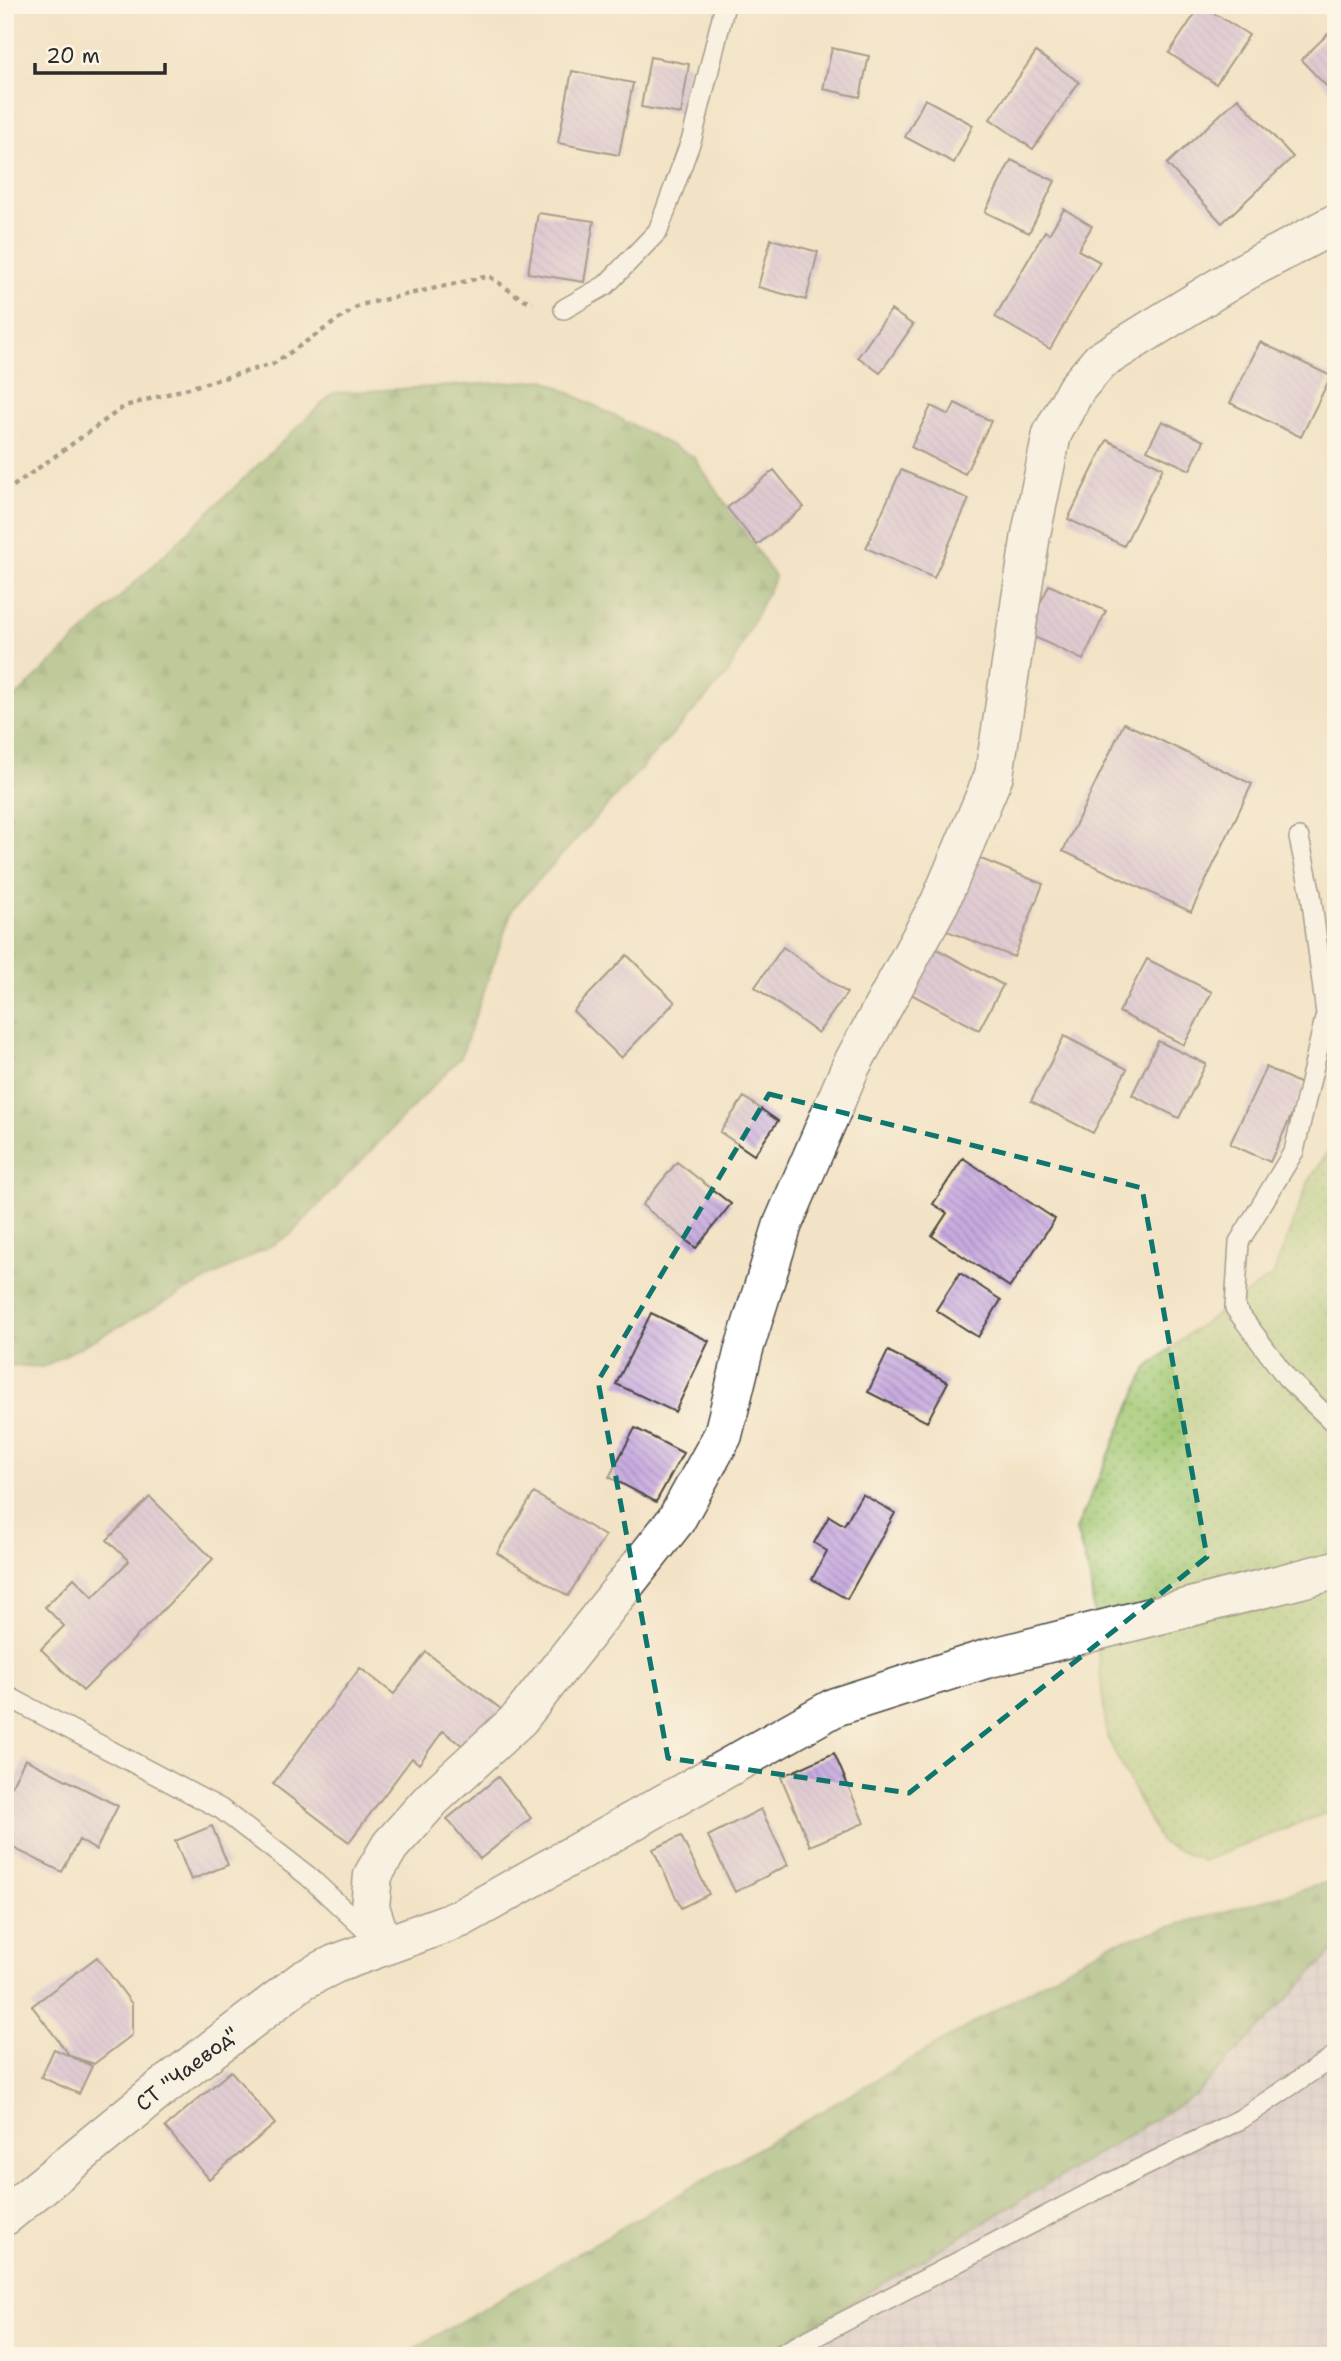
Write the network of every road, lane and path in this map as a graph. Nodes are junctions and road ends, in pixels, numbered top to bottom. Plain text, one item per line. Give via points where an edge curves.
1 (725, 5) edge
2 (1336, 223) edge
3 (564, 309) joint
4 (5, 492) edge
5 (1299, 838) dead end
6 (1336, 1425) edge
7 (1336, 1570) edge
8 (5, 1695) edge
9 (383, 1946) junction
10 (1336, 2055) edge
11 (5, 2216) edge
12 (778, 2356) edge

1 - 3 lane via 692,138 658,231 606,285
2 - 9 street via 1244,272 1100,361 1076,389 1052,434 1031,534 994,775 940,902 851,1066 783,1224 723,1435 676,1520 519,1719 432,1799 390,1846 373,1875 370,1907
3 - 4 path via 522,299 489,276 360,305 273,364 125,406
5 - 6 lane via 1326,1014 1294,1151 1239,1242 1235,1308 1287,1378
7 - 9 street, СТ "Чаевод" via 986,1659 835,1707 461,1918
8 - 9 lane via 221,1809 308,1876
9 - 11 street, СТ "Чаевод" via 303,1980
10 - 12 lane via 1241,2119

